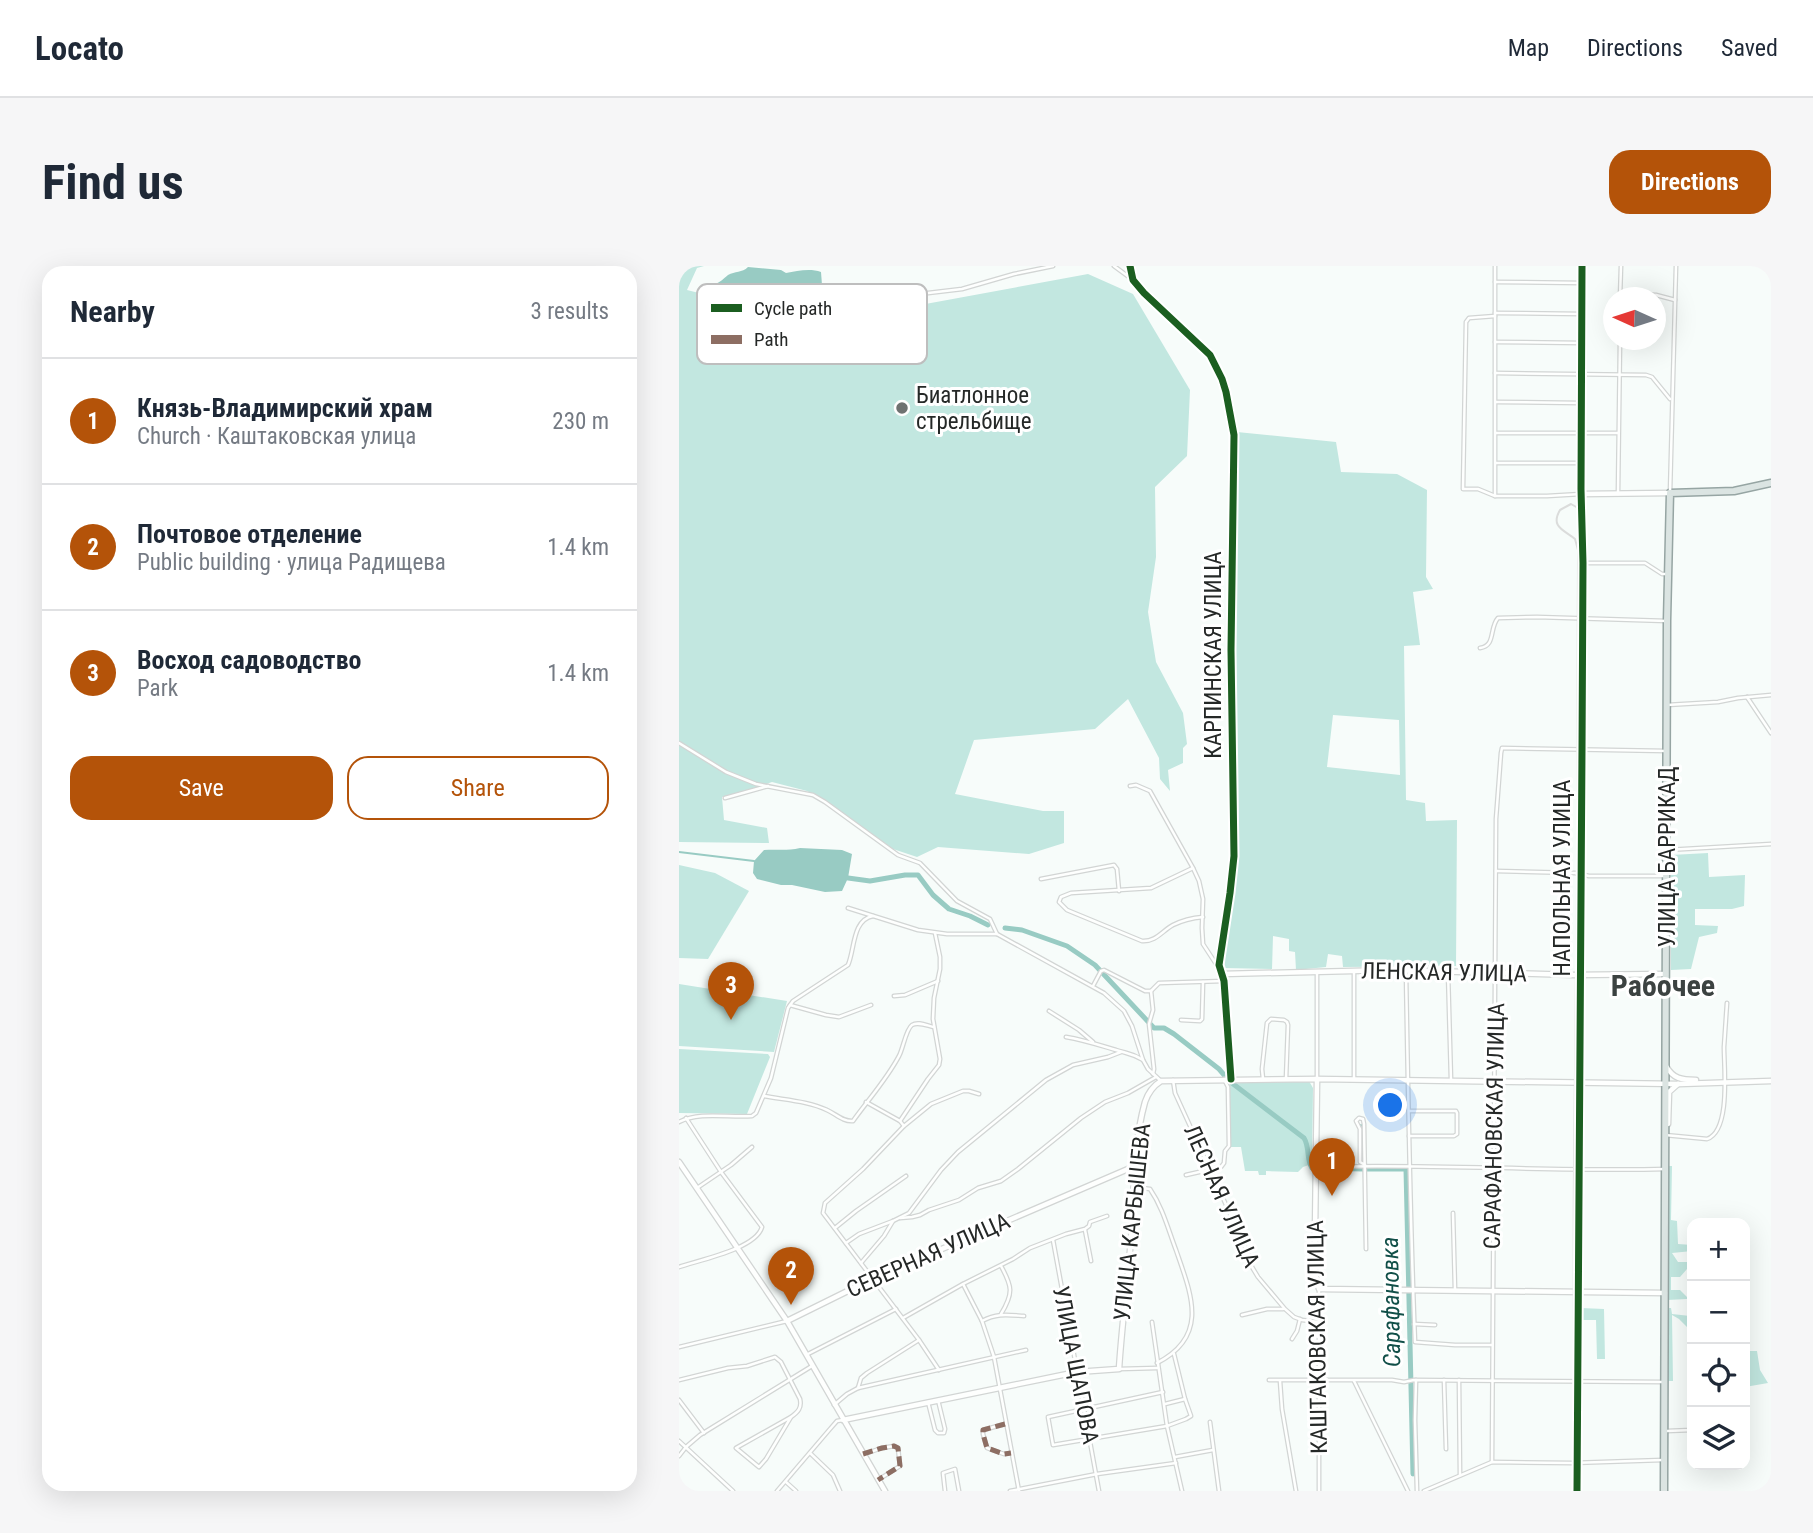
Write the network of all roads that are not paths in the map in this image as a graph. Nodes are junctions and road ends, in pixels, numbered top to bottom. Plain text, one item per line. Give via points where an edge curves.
1 (1053, 266) edge
2 (1114, 266) edge
3 (1130, 266) edge
4 (1495, 266) edge
5 (1582, 266) edge
6 (1621, 266) edge
7 (1676, 266) edge
8 (1133, 280) junction
9 (1495, 282) junction
10 (1582, 283) junction
11 (1621, 287) edge
12 (927, 293) edge
13 (1666, 298) edge
14 (1675, 300) junction
15 (1495, 314) junction
16 (1582, 314) junction
17 (1495, 342) junction
18 (1581, 343) junction
19 (1620, 350) edge
20 (1496, 373) junction
21 (1581, 373) junction
22 (1620, 374) junction
23 (1671, 400) junction
24 (1496, 402) junction
25 (1581, 403) junction
26 (1496, 433) junction
27 (1581, 433) junction
28 (1618, 433) junction
29 (1496, 463) junction
30 (1581, 463) junction
31 (1771, 483) edge
32 (1581, 494) junction
33 (1618, 494) junction
34 (1669, 494) junction
35 (1495, 496) junction
36 (1583, 564) junction
37 (1669, 575) junction
38 (1583, 619) junction
39 (1667, 621) junction
40 (1480, 648) dead end
41 (1771, 695) edge
42 (1747, 697) junction
43 (1667, 705) junction
44 (1771, 733) edge
45 (679, 743) edge
46 (1582, 750) junction
47 (1668, 751) junction
48 (768, 786) junction
49 (1130, 786) dead end
50 (725, 798) dead end
51 (1771, 844) edge
52 (1667, 850) junction
53 (1193, 868) junction
54 (1496, 871) junction
55 (1581, 875) junction
56 (1667, 876) junction
57 (1041, 879) dead end
58 (1119, 891) junction
59 (848, 908) dead end
60 (861, 912) junction
61 (873, 916) junction
62 (1203, 917) junction
63 (859, 924) junction
64 (935, 933) junction
65 (997, 933) junction
66 (1354, 971) junction
67 (1406, 971) junction
68 (1221, 972) junction
69 (1448, 972) junction
70 (1496, 972) junction
71 (1317, 973) junction
72 (1666, 974) junction
73 (1581, 975) junction
74 (938, 981) junction
75 (1224, 981) junction
76 (1203, 982) junction
77 (1093, 986) junction
78 (1151, 991) junction
79 (894, 996) dead end
80 (1727, 1003) dead end
81 (790, 1005) junction
82 (871, 1005) dead end
83 (1049, 1011) dead end
84 (1181, 1020) dead end
85 (934, 1027) junction
86 (1066, 1037) dead end
87 (1093, 1042) junction
88 (1121, 1052) junction
89 (1143, 1059) junction
90 (1665, 1065) junction
91 (1157, 1077) junction
92 (1224, 1079) junction
93 (1231, 1079) junction
94 (1263, 1079) junction
95 (1286, 1079) junction
96 (1317, 1079) junction
97 (1354, 1079) junction
98 (1173, 1080) junction
99 (1408, 1080) junction
100 (1451, 1080) junction
101 (1495, 1081) junction
102 (1725, 1081) junction
103 (1771, 1081) edge
104 (1581, 1082) junction
105 (1665, 1083) junction
106 (1679, 1084) junction
107 (979, 1094) dead end
108 (764, 1096) junction
109 (866, 1102) junction
110 (1409, 1111) junction
111 (686, 1118) junction
112 (900, 1121) junction
113 (679, 1122) edge
114 (904, 1126) junction
115 (1665, 1135) junction
116 (1409, 1136) junction
117 (753, 1147) dead end
118 (679, 1162) edge
119 (1135, 1166) junction
120 (1365, 1166) junction
121 (1408, 1166) junction
122 (1494, 1167) junction
123 (1580, 1169) junction
124 (1665, 1169) junction
125 (1209, 1170) junction
126 (1315, 1170) junction
127 (721, 1172) junction
128 (1186, 1175) dead end
129 (906, 1176) dead end
130 (1134, 1187) junction
131 (697, 1188) junction
132 (1453, 1213) dead end
133 (1107, 1216) dead end
134 (900, 1218) junction
135 (893, 1222) junction
136 (835, 1228) junction
137 (1084, 1229) junction
138 (1053, 1240) junction
139 (846, 1243) junction
140 (738, 1248) junction
141 (1366, 1249) dead end
142 (1091, 1261) dead end
143 (861, 1263) junction
144 (1000, 1265) junction
145 (679, 1267) edge
146 (872, 1279) junction
147 (963, 1284) junction
148 (1319, 1289) junction
149 (1410, 1290) junction
150 (1455, 1291) junction
151 (1492, 1291) junction
152 (1579, 1293) junction
153 (1665, 1293) junction
154 (1285, 1309) junction
155 (896, 1310) junction
156 (1002, 1314) junction
157 (1242, 1315) dead end
158 (1024, 1316) dead end
159 (903, 1318) junction
160 (1300, 1319) junction
161 (787, 1321) junction
162 (982, 1321) junction
163 (1152, 1322) dead end
164 (1319, 1322) junction
165 (1414, 1324) junction
166 (1435, 1325) dead end
167 (1292, 1339) dead end
168 (919, 1340) junction
169 (1492, 1345) junction
170 (679, 1347) edge
171 (1026, 1350) dead end
172 (1174, 1354) junction
173 (806, 1355) junction
174 (994, 1357) junction
175 (1158, 1365) junction
176 (812, 1366) junction
177 (1119, 1369) junction
178 (939, 1370) junction
179 (1077, 1372) junction
180 (679, 1380) edge
181 (790, 1380) junction
182 (1269, 1380) dead end
183 (1319, 1380) junction
184 (1353, 1380) junction
185 (1413, 1380) junction
186 (1444, 1380) junction
187 (1459, 1380) junction
188 (1493, 1380) junction
189 (1280, 1381) junction
190 (1579, 1381) junction
191 (1664, 1382) junction
192 (999, 1387) junction
193 (858, 1388) junction
194 (1163, 1392) junction
195 (1185, 1399) junction
196 (679, 1400) edge
197 (938, 1400) junction
198 (928, 1402) junction
199 (1165, 1404) junction
200 (834, 1405) junction
201 (1084, 1409) junction
202 (791, 1417) junction
203 (843, 1420) junction
204 (1210, 1422) dead end
205 (1005, 1424) junction
206 (1167, 1426) junction
207 (1687, 1430) edge
208 (1664, 1431) junction
209 (704, 1433) junction
210 (1090, 1439) junction
211 (679, 1441) edge
212 (686, 1447) junction
213 (1446, 1449) dead end
214 (1214, 1450) junction
215 (810, 1453) junction
216 (1011, 1453) junction
217 (863, 1454) junction
218 (679, 1456) edge
219 (1175, 1457) junction
220 (1664, 1460) junction
221 (1492, 1462) junction
222 (1578, 1462) junction
223 (1176, 1463) junction
224 (1097, 1474) junction
225 (1460, 1475) junction
226 (878, 1480) junction
227 (786, 1482) junction
228 (1018, 1490) edge
229 (733, 1491) edge
230 (777, 1491) edge
231 (796, 1491) edge
232 (840, 1491) edge
233 (885, 1491) edge
234 (945, 1491) edge
235 (959, 1491) edge
236 (1010, 1491) edge
237 (1100, 1491) edge
238 (1182, 1491) edge
239 (1219, 1491) edge
240 (1296, 1491) edge
241 (1319, 1491) edge
242 (1408, 1491) edge
243 (1417, 1491) edge
244 (1424, 1491) edge
245 (1577, 1491) edge
246 (1664, 1491) edge

1 - 12 street
2 - 8 street
3 - 8 street
4 - 9 street
5 - 10 street, НАПОЛЬНАЯ УЛИЦА
6 - 11 street
7 - 14 street, УЛИЦА БАРРИКАД
8 - 68 street, КАРПИНСКАЯ УЛИЦА via 1210,355 1222,379 1233,427 1234,856
9 - 10 street
9 - 15 street
10 - 16 street, НАПОЛЬНАЯ УЛИЦА
13 - 14 street
14 - 23 street, УЛИЦА БАРРИКАД
15 - 16 street
15 - 17 street
15 - 35 street via 1466,322 1463,489
16 - 18 street, НАПОЛЬНАЯ УЛИЦА
17 - 18 street
17 - 20 street
18 - 21 street, НАПОЛЬНАЯ УЛИЦА
19 - 22 street
20 - 21 street
20 - 24 street
21 - 22 street
21 - 25 street, НАПОЛЬНАЯ УЛИЦА
22 - 23 street via 1652,377
22 - 28 street
23 - 34 street, УЛИЦА БАРРИКАД
24 - 25 street
24 - 26 street
25 - 27 street, НАПОЛЬНАЯ УЛИЦА
26 - 27 street
26 - 29 street
27 - 28 street
27 - 30 street, НАПОЛЬНАЯ УЛИЦА
28 - 33 street
29 - 30 street
29 - 35 street
30 - 32 street, НАПОЛЬНАЯ УЛИЦА
31 - 34 main road via 1731,491
32 - 33 street
32 - 35 street
32 - 36 street, НАПОЛЬНАЯ УЛИЦА
33 - 34 street
34 - 37 main road, УЛИЦА БАРРИКАД
36 - 37 street via 1645,563
36 - 38 street, НАПОЛЬНАЯ УЛИЦА
37 - 39 main road, УЛИЦА БАРРИКАД
38 - 39 street
38 - 40 street via 1498,618 1490,643
38 - 46 street, НАПОЛЬНАЯ УЛИЦА
39 - 43 main road, УЛИЦА БАРРИКАД
41 - 42 street
42 - 43 street
42 - 44 street
43 - 47 main road, УЛИЦА БАРРИКАД
45 - 48 street via 726,772
46 - 47 street
46 - 54 street, САРАФАНОВСКАЯ УЛИЦА via 1502,748
46 - 55 street, НАПОЛЬНАЯ УЛИЦА
47 - 52 main road, УЛИЦА БАРРИКАД
48 - 50 street
48 - 65 street via 825,802 898,855 920,863 957,901 990,919
49 - 53 street via 1150,791
51 - 52 street
52 - 56 main road, УЛИЦА БАРРИКАД
53 - 58 street via 1151,888
53 - 62 street via 1203,899
54 - 55 street
54 - 70 street, САРАФАНОВСКАЯ УЛИЦА
55 - 56 street
55 - 73 street, НАПОЛЬНАЯ УЛИЦА
56 - 72 main road, УЛИЦА БАРРИКАД
57 - 58 street via 1114,865
58 - 62 street via 1071,893 1059,902 1067,910 1142,941 1153,940 1181,921
59 - 60 street
60 - 61 street
60 - 63 street
61 - 63 street
61 - 64 street
62 - 68 street via 1203,944
63 - 81 street via 848,965
64 - 65 street
64 - 74 street
65 - 77 street
66 - 67 street, ЛЕНСКАЯ УЛИЦА
66 - 71 street, ЛЕНСКАЯ УЛИЦА
66 - 97 street
67 - 69 street, ЛЕНСКАЯ УЛИЦА
67 - 99 street
68 - 71 street, ЛЕНСКАЯ УЛИЦА
68 - 75 street, КАРПИНСКАЯ УЛИЦА
69 - 70 street, ЛЕНСКАЯ УЛИЦА
69 - 100 street
70 - 73 street, ЛЕНСКАЯ УЛИЦА
70 - 101 street, САРАФАНОВСКАЯ УЛИЦА
71 - 96 street, КАШТАКОВСКАЯ УЛИЦА
72 - 73 street, ЛЕНСКАЯ УЛИЦА
72 - 90 main road, УЛИЦА БАРРИКАД
73 - 104 street, НАПОЛЬНАЯ УЛИЦА
74 - 79 street
74 - 85 street
75 - 76 street
75 - 93 street, КАРПИНСКАЯ УЛИЦА
76 - 78 street via 1159,983
76 - 84 street via 1202,1019
77 - 78 street via 1100,971 1106,970
77 - 89 street via 1124,1011
78 - 91 street via 1149,1024
80 - 102 street
81 - 82 street via 839,1017
81 - 108 street
83 - 87 street
85 - 109 street via 912,1025 895,1063
85 - 112 street via 939,1066
86 - 87 street
87 - 88 street
88 - 89 street
88 - 134 street via 1073,1065 1029,1092 958,1152
89 - 91 street
90 - 102 street via 1679,1079
90 - 105 main road, УЛИЦА БАРРИКАД
91 - 98 street
91 - 119 street, УЛИЦА КАРБЫШЕВА via 1146,1101
91 - 134 street via 1105,1102 1000,1181 920,1215
92 - 93 street
92 - 98 street
92 - 125 street via 1229,1146 1221,1167
93 - 94 street
94 - 95 street
94 - 95 street via 1271,1019 1288,1025
95 - 96 street
96 - 97 street
96 - 126 street, КАШТАКОВСКАЯ УЛИЦА
97 - 99 street
98 - 125 street, ЛЕСНАЯ УЛИЦА
99 - 100 street
99 - 110 street
100 - 101 street
101 - 104 street
101 - 122 street, САРАФАНОВСКАЯ УЛИЦА
102 - 103 street
102 - 106 street
102 - 115 street via 1722,1116 1713,1137
104 - 105 street
104 - 123 street, НАПОЛЬНАЯ УЛИЦА
105 - 106 street
105 - 115 main road, УЛИЦА БАРРИКАД
106 - 115 street via 1669,1092
107 - 114 street via 963,1091 950,1095
108 - 109 street via 813,1105 849,1122
108 - 111 street via 752,1116
109 - 112 street
110 - 116 street
110 - 116 street via 1456,1111 1457,1134
111 - 113 street
111 - 127 street
112 - 114 street
114 - 136 street via 825,1203 823,1213
115 - 124 main road, УЛИЦА БАРРИКАД
116 - 121 street
117 - 127 street
118 - 131 street
119 - 130 street, УЛИЦА КАРБЫШЕВА
119 - 146 street, СЕВЕРНАЯ УЛИЦА
120 - 120 street via 1364,1124 1359,1118 1360,1162
120 - 121 street
120 - 126 street
120 - 141 street
121 - 122 street
121 - 149 street
122 - 123 street
122 - 151 street, САРАФАНОВСКАЯ УЛИЦА
123 - 124 street
123 - 152 street, НАПОЛЬНАЯ УЛИЦА
124 - 153 main road, УЛИЦА БАРРИКАД
125 - 128 street
125 - 154 street, ЛЕСНАЯ УЛИЦА via 1252,1267
126 - 148 street, КАШТАКОВСКАЯ УЛИЦА
127 - 131 street
127 - 140 street via 762,1227
129 - 136 street
130 - 172 street, УЛИЦА КАРБЫШЕВА via 1150,1189 1189,1285 1191,1328
130 - 177 street, УЛИЦА КАРБЫШЕВА
131 - 140 street
132 - 150 street
133 - 137 street
134 - 135 street
135 - 139 street
135 - 143 street
136 - 139 street
137 - 138 street
137 - 142 street
138 - 144 street
138 - 179 street, УЛИЦА ЩАПОВА
139 - 143 street
140 - 145 street
140 - 161 street
143 - 146 street
144 - 147 street
144 - 156 street via 1010,1284
146 - 155 street
146 - 161 street, СЕВЕРНАЯ УЛИЦА
147 - 159 street
147 - 162 street
148 - 149 street
148 - 164 street, КАШТАКОВСКАЯ УЛИЦА
149 - 150 street
149 - 165 street
150 - 151 street
151 - 152 street
151 - 169 street, САРАФАНОВСКАЯ УЛИЦА
152 - 153 street
152 - 190 street, НАПОЛЬНАЯ УЛИЦА
153 - 191 main road, УЛИЦА БАРРИКАД
154 - 157 street
154 - 160 street, ЛЕСНАЯ УЛИЦА
155 - 159 street
155 - 173 street
156 - 158 street
156 - 162 street
159 - 168 street
160 - 164 street, ЛЕСНАЯ УЛИЦА
160 - 167 street
161 - 170 street, СЕВЕРНАЯ УЛИЦА
161 - 173 street
162 - 174 street
163 - 175 street
164 - 183 street, КАШТАКОВСКАЯ УЛИЦА
165 - 166 street
165 - 169 street via 1415,1342
168 - 178 street
168 - 193 street via 863,1376
169 - 188 street, САРАФАНОВСКАЯ УЛИЦА
171 - 174 street
172 - 175 street
172 - 195 street
173 - 176 street
174 - 178 street
174 - 192 street
175 - 177 street
175 - 194 street
176 - 181 street
176 - 200 street
177 - 179 street
178 - 193 street
179 - 192 street
179 - 201 street, УЛИЦА ЩАПОВА
180 - 181 street via 772,1357 778,1358
181 - 202 street via 801,1405
181 - 209 street
182 - 189 street
183 - 184 street
183 - 189 street
183 - 241 street, КАШТАКОВСКАЯ УЛИЦА
184 - 185 street
184 - 242 street
185 - 186 street
185 - 243 street
186 - 187 street
186 - 213 street
187 - 188 street
187 - 225 street
188 - 190 street
188 - 221 street, САРАФАНОВСКАЯ УЛИЦА
189 - 240 street
190 - 191 street
190 - 222 street, НАПОЛЬНАЯ УЛИЦА
191 - 208 main road, УЛИЦА БАРРИКАД
192 - 197 street
192 - 205 street
193 - 200 street
194 - 199 street
194 - 201 street
195 - 199 street
195 - 206 street via 1191,1416
196 - 209 street
197 - 198 street
197 - 198 street via 944,1433 935,1430
198 - 203 street
199 - 206 street
200 - 203 street
201 - 210 street, УЛИЦА ЩАПОВА
201 - 210 street via 1048,1417 1053,1445
202 - 202 street via 759,1467 736,1448
203 - 215 street via 837,1421
203 - 217 street
204 - 214 street
205 - 216 street
205 - 216 street via 983,1430 983,1434 987,1448
206 - 210 street
206 - 219 street
207 - 208 street
208 - 220 main road, УЛИЦА БАРРИКАД
209 - 212 street
210 - 224 street, УЛИЦА ЩАПОВА
211 - 212 street
212 - 218 street
212 - 229 street
214 - 219 street
214 - 239 street
215 - 227 street
215 - 232 street via 832,1475
216 - 228 street
217 - 226 street
217 - 226 street via 898,1448 900,1466
219 - 223 street
220 - 222 street
220 - 246 main road, УЛИЦА БАРРИКАД
221 - 222 street
221 - 225 street
222 - 245 street, НАПОЛЬНАЯ УЛИЦА
223 - 224 street
223 - 238 street
224 - 228 street
224 - 237 street, УЛИЦА ЩАПОВА
225 - 244 street
226 - 233 street
227 - 230 street
227 - 231 street
228 - 236 street
234 - 235 street via 943,1473 955,1469

